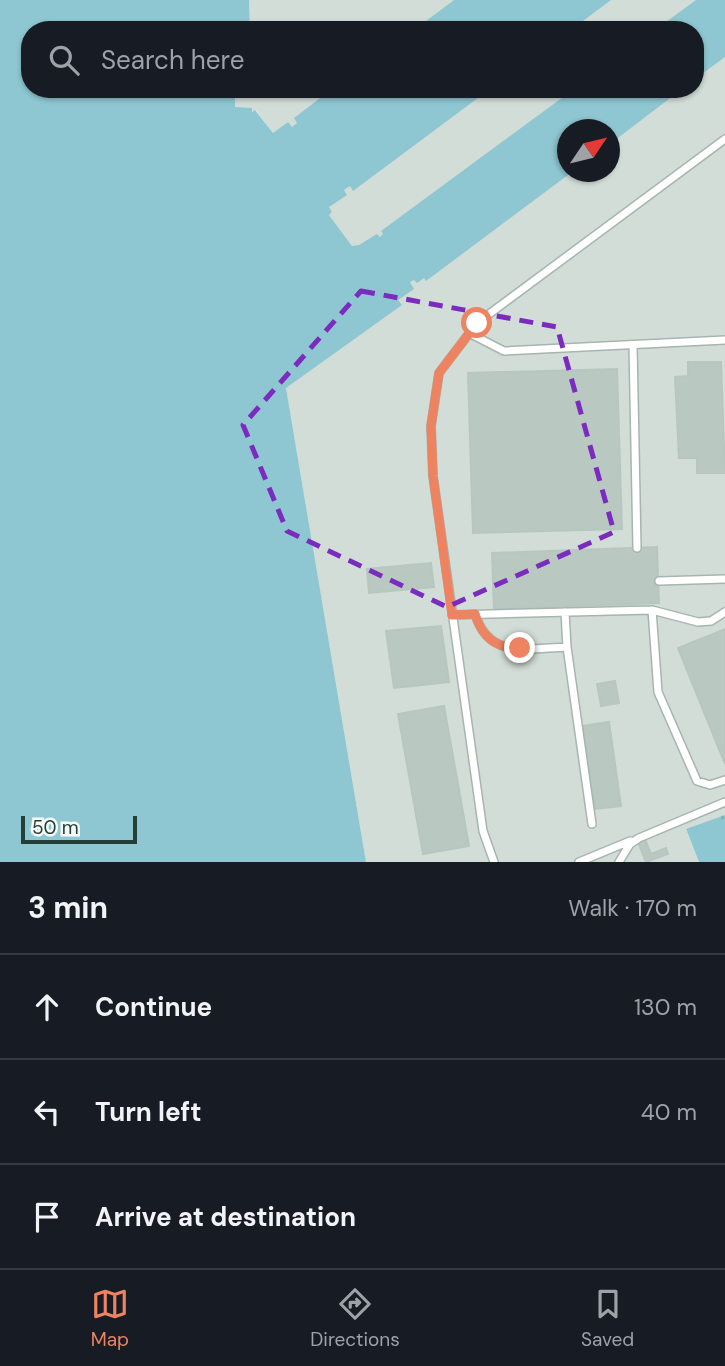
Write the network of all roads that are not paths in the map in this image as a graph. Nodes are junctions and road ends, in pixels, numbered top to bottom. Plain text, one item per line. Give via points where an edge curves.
1 (725, 139) edge
2 (469, 333) junction
3 (725, 340) edge
4 (633, 345) junction
5 (637, 548) dead end
6 (725, 579) edge
7 (659, 581) dead end
8 (652, 610) junction
9 (565, 612) junction
10 (725, 612) edge
11 (475, 614) junction
12 (452, 615) junction
13 (567, 647) junction
14 (725, 780) edge
15 (725, 802) edge
16 (592, 824) dead end
17 (639, 838) junction
18 (494, 862) edge
19 (579, 862) edge
20 (619, 862) edge

1 - 2 lane
2 - 4 lane via 504,351
2 - 12 lane via 439,373 431,426 433,476
3 - 4 lane
4 - 5 lane
6 - 7 lane
8 - 9 lane
8 - 10 lane via 698,622 711,621
8 - 14 lane via 658,692 663,704 697,780 710,785
9 - 11 lane
9 - 13 lane
11 - 12 lane
11 - 13 lane via 478,626 496,644
12 - 18 lane via 483,831
13 - 16 lane
15 - 17 lane
17 - 19 lane
17 - 20 lane via 629,844

